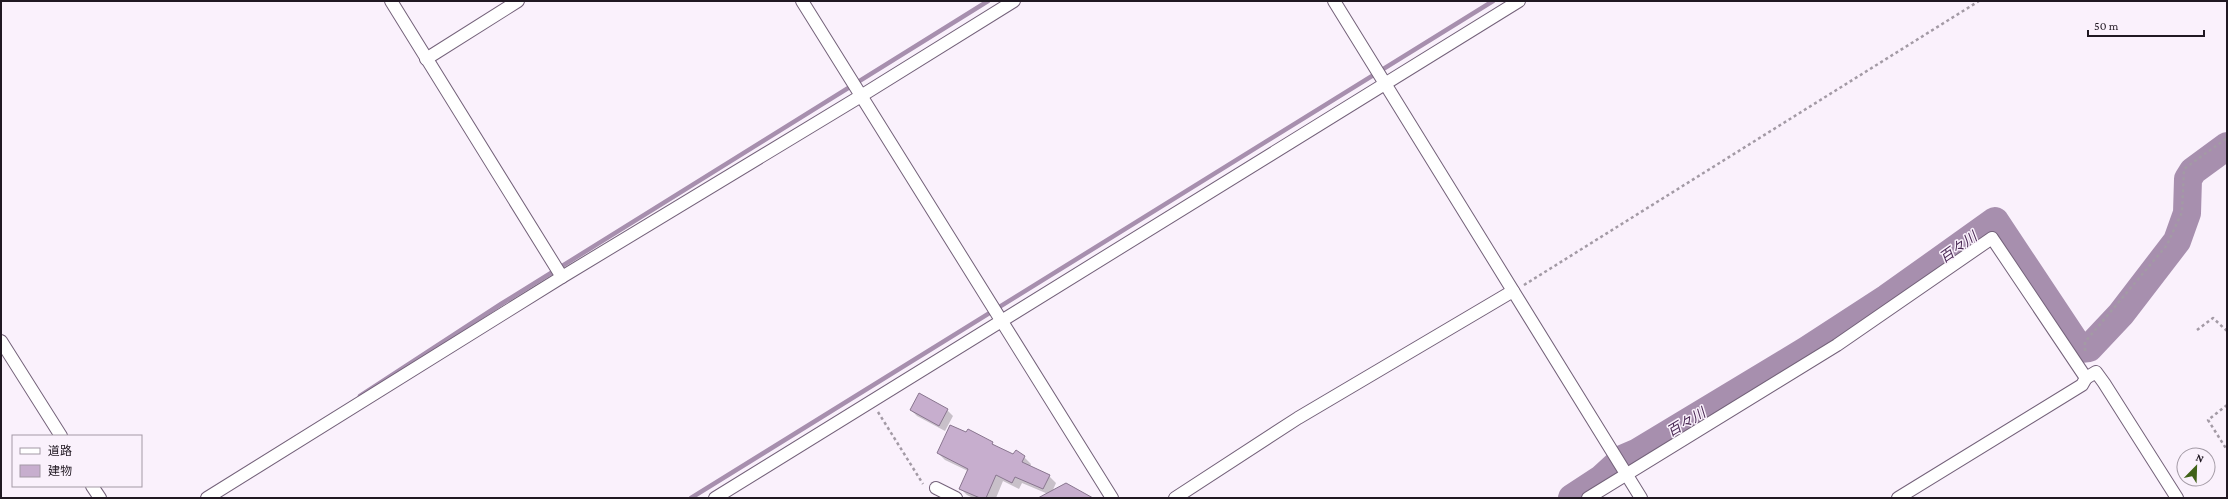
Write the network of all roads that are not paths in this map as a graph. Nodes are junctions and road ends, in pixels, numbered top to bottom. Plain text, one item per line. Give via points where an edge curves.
1 (391, 1) edge
2 (518, 1) edge
3 (802, 1) edge
4 (1014, 1) edge
5 (1334, 1) edge
6 (1519, 1) edge
7 (426, 58) junction
8 (1383, 81) junction
9 (859, 94) junction
10 (559, 272) junction
11 (1513, 291) junction
12 (999, 318) junction
13 (1, 341) edge
14 (2086, 378) junction
15 (60, 435) edge
16 (1625, 473) junction
17 (93, 487) edge
18 (936, 488) dead end
19 (100, 498) edge
20 (207, 498) edge
21 (715, 498) edge
22 (956, 498) edge
23 (1112, 498) edge
24 (1174, 498) edge
25 (1588, 498) edge
26 (1641, 498) edge
27 (1898, 498) edge
28 (2177, 498) edge

1 - 7 street
2 - 7 street
3 - 9 street
4 - 9 street
5 - 8 street
6 - 8 street
7 - 10 street
8 - 11 street
8 - 12 street
9 - 10 street
9 - 12 street
10 - 20 street
11 - 16 street
11 - 24 street via 1298,418
12 - 21 street via 872,403
12 - 23 street
13 - 15 street
14 - 16 street via 1992,238 1837,345
14 - 27 street via 2082,386
14 - 28 street via 2096,372
16 - 25 street
16 - 26 street
17 - 19 street
18 - 22 street

